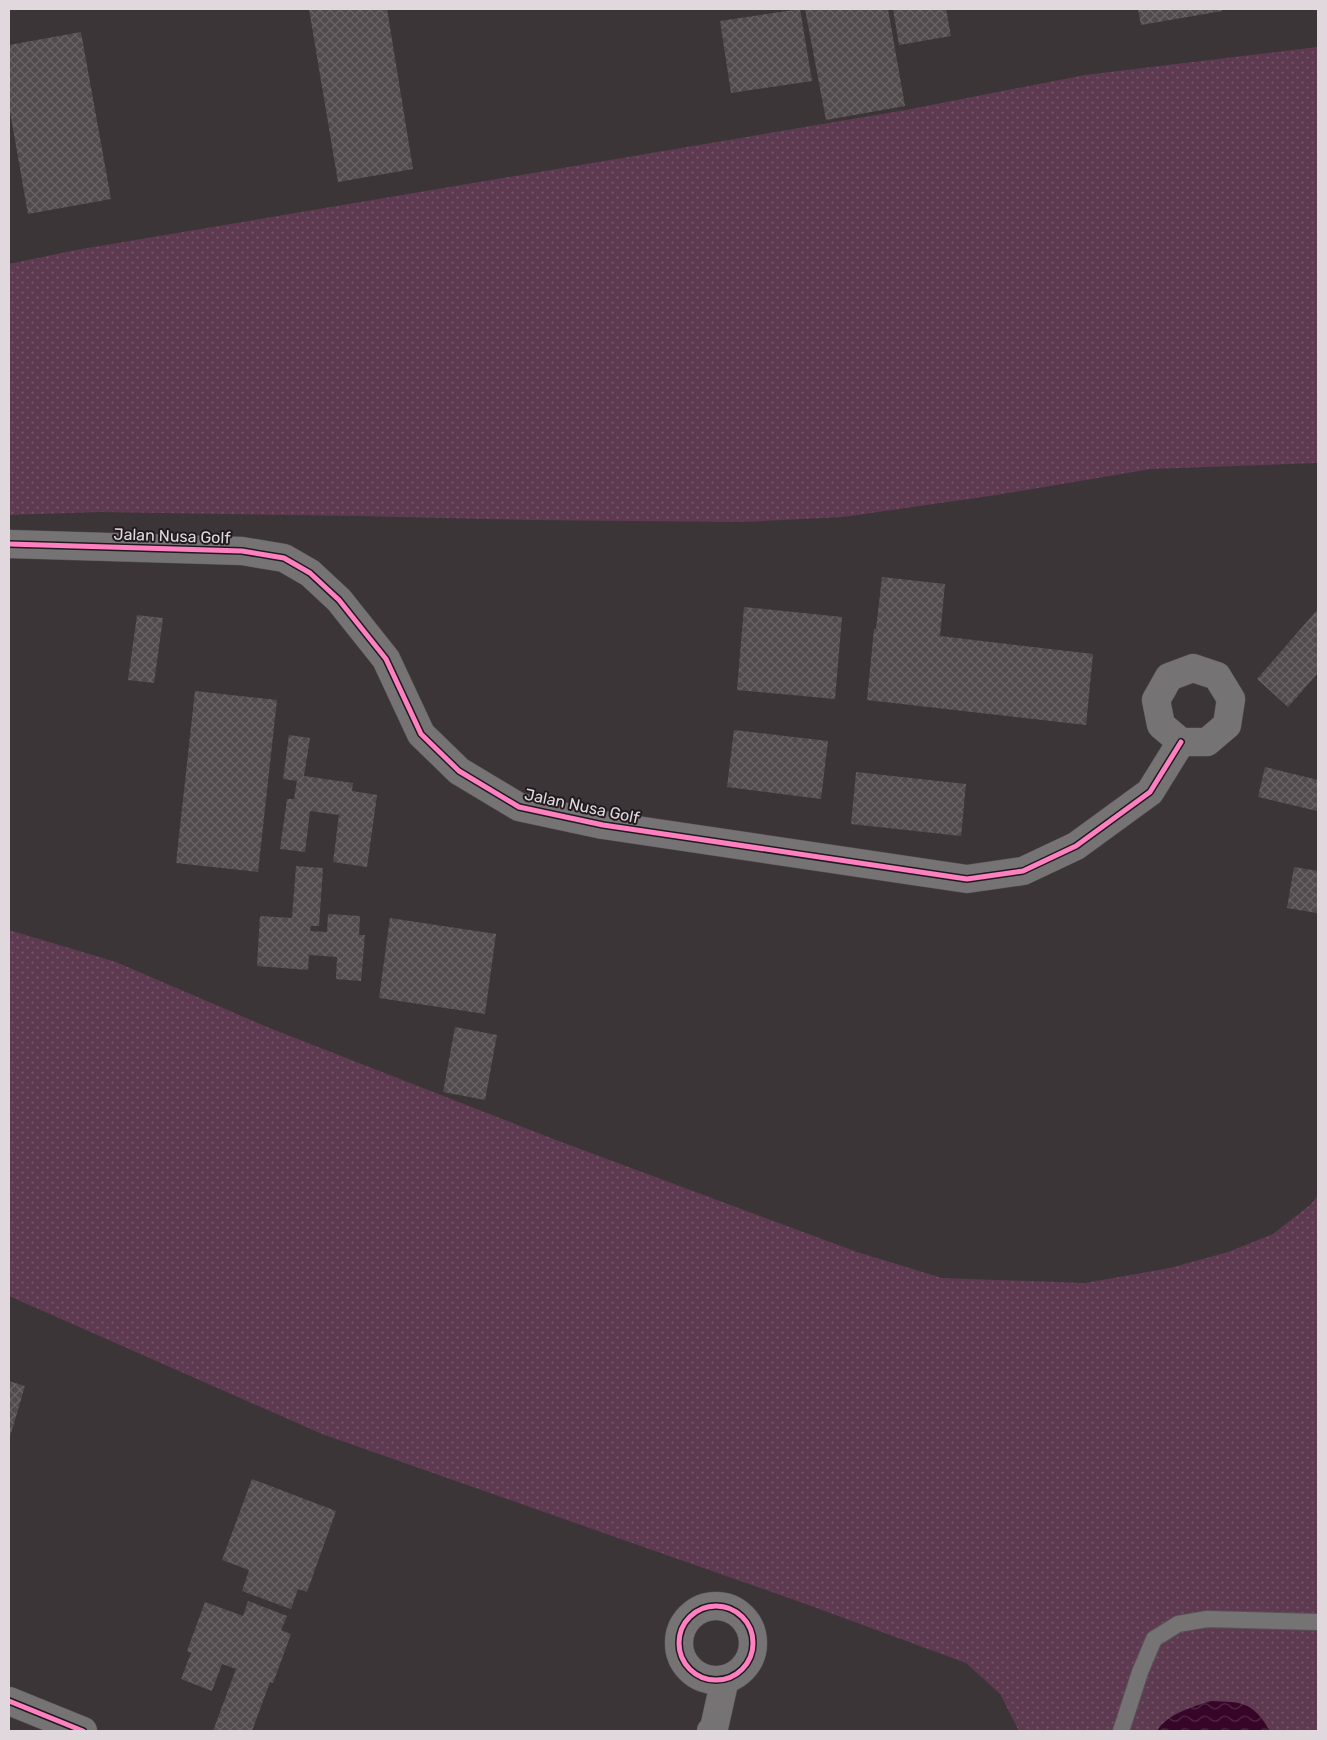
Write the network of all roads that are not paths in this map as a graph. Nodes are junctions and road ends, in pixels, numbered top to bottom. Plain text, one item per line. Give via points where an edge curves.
1 (9, 544) edge
2 (1181, 742) dead end
3 (1318, 1622) edge
4 (725, 1680) dead end
5 (9, 1701) edge
6 (83, 1731) edge
7 (711, 1731) edge
8 (1121, 1731) edge

1 - 2 street, Jalan Nusa Golf via 242,551 284,558 310,573 339,600 386,659 422,734 459,771 519,807 603,826 967,879 1023,871 1076,846 1150,792
3 - 8 lane via 1207,1619 1178,1624 1154,1639
4 - 7 street
5 - 6 street

